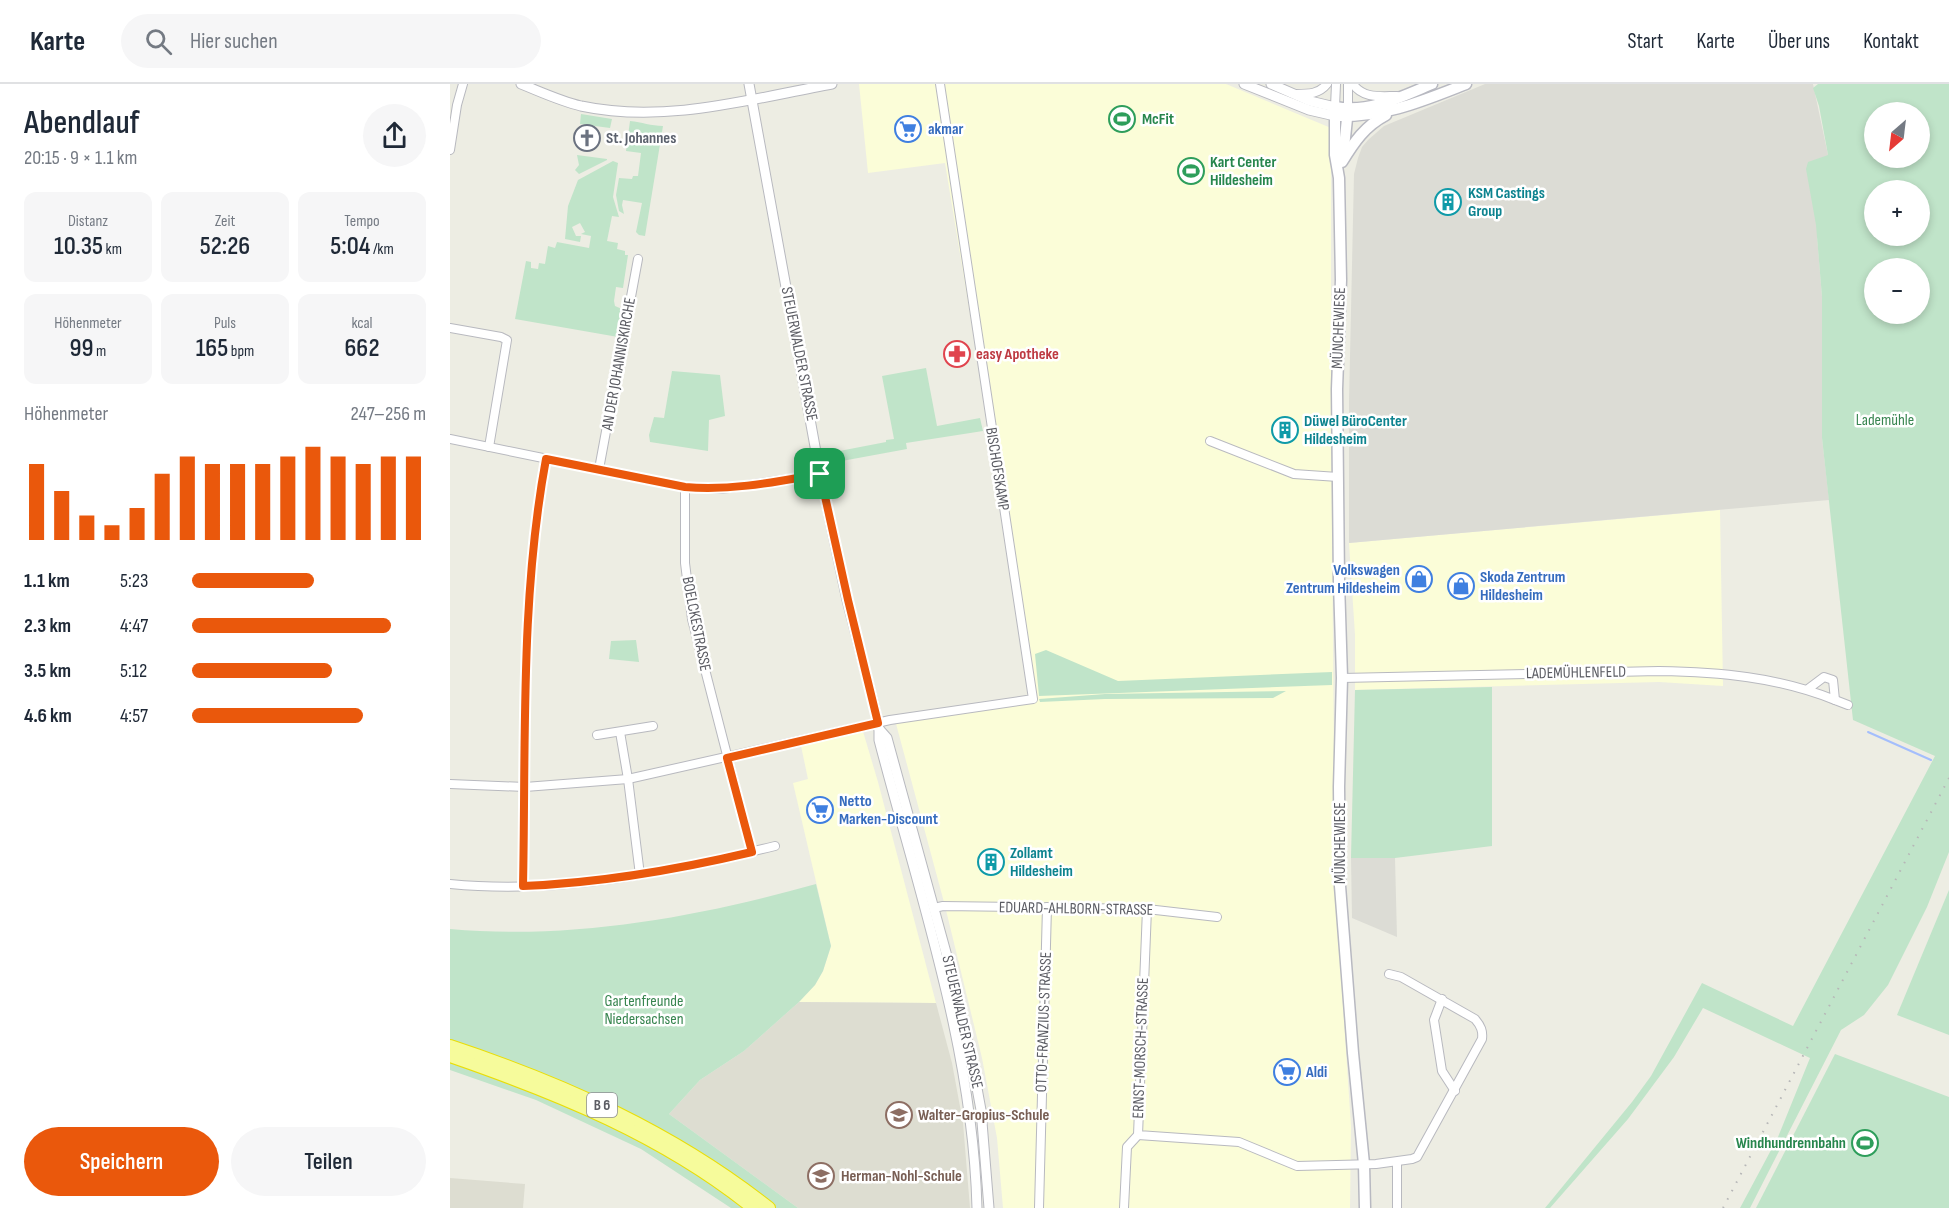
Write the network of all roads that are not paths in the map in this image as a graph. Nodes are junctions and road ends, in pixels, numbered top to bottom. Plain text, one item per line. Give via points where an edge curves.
1 (463, 84) edge
2 (521, 84) edge
3 (749, 84) edge
4 (832, 84) edge
5 (940, 84) edge
6 (1244, 84) edge
7 (1271, 84) edge
8 (1328, 84) edge
9 (1336, 84) edge
10 (1348, 84) edge
11 (1353, 84) edge
12 (1432, 84) edge
13 (1466, 84) edge
14 (1296, 94) junction
15 (1405, 96) junction
16 (751, 98) junction
17 (1396, 111) junction
18 (1335, 112) junction
19 (1348, 113) junction
20 (450, 150) edge
21 (1342, 162) junction
22 (1339, 178) junction
23 (638, 259) dead end
24 (450, 328) edge
25 (450, 439) edge
26 (1210, 441) dead end
27 (489, 447) junction
28 (546, 459) junction
29 (599, 469) junction
30 (820, 474) junction
31 (1338, 477) junction
32 (685, 487) junction
33 (1342, 678) junction
34 (1808, 689) junction
35 (1835, 700) junction
36 (1848, 705) dead end
37 (653, 726) dead end
38 (878, 726) junction
39 (620, 732) junction
40 (597, 735) dead end
41 (727, 758) junction
42 (628, 779) junction
43 (450, 784) edge
44 (525, 787) junction
45 (775, 846) dead end
46 (752, 852) junction
47 (640, 875) junction
48 (450, 884) edge
49 (523, 886) junction
50 (1047, 907) junction
51 (1147, 909) junction
52 (929, 910) junction
53 (1217, 917) dead end
54 (1389, 974) dead end
55 (1442, 999) junction
56 (450, 1046) edge
57 (450, 1056) edge
58 (1455, 1091) junction
59 (1138, 1135) junction
60 (1397, 1162) junction
61 (1364, 1164) junction
62 (753, 1208) edge
63 (769, 1208) edge
64 (977, 1208) edge
65 (989, 1208) edge
66 (1039, 1208) edge
67 (1124, 1208) edge
68 (1365, 1208) edge
69 (1397, 1208) edge

1 - 20 street
2 - 16 street via 580,106 622,112 672,112
3 - 16 street, STEUERWALDER STRASSE
4 - 16 street
5 - 38 street, BISCHOFSKAMP via 1033,699
6 - 18 street via 1309,110
7 - 14 street
8 - 14 street via 1315,93
9 - 18 street
10 - 19 street
11 - 15 street via 1372,96
12 - 15 main road
13 - 17 main road
14 - 18 street
15 - 19 main road
16 - 30 street, STEUERWALDER STRASSE
17 - 19 main road via 1366,116
17 - 21 main road, MÜNCHEWIESE via 1367,127
18 - 19 main road
18 - 22 main road, MÜNCHEWIESE
19 - 21 main road, MÜNCHEWIESE
21 - 22 main road, MÜNCHEWIESE
22 - 31 main road, MÜNCHEWIESE
23 - 29 street, AN DER JOHANNISKIRCHE
24 - 27 street via 507,340
25 - 27 street
26 - 31 street via 1294,474
27 - 28 street
28 - 29 street
28 - 44 street via 530,573
29 - 32 street
30 - 32 street via 722,489
30 - 38 street, STEUERWALDER STRASSE
31 - 33 main road, MÜNCHEWIESE
32 - 41 street, BOELCKESTRASSE via 688,593
33 - 34 street, LADEMÜHLENFELD via 1683,671 1757,678
33 - 61 main road, MÜNCHEWIESE via 1341,915
34 - 35 street, LADEMÜHLENFELD
34 - 35 street via 1824,677 1833,680
35 - 36 street, LADEMÜHLENFELD
37 - 39 street
38 - 41 street
38 - 52 street, STEUERWALDER STRASSE via 887,738
39 - 40 street
39 - 42 street
41 - 42 street
41 - 46 street, BOELCKESTRASSE
42 - 44 street
42 - 47 street
43 - 44 street
44 - 49 street
45 - 46 street
46 - 47 street
47 - 49 street
48 - 49 street
50 - 51 street, EDUARD-AHLBORN-STRASSE
50 - 52 street, EDUARD-AHLBORN-STRASSE via 943,906
50 - 66 street, OTTO-FRANZIUS-STRASSE
51 - 53 street, EDUARD-AHLBORN-STRASSE
51 - 59 street, ERNST-MORSCH-STRASSE
52 - 64 street, STEUERWALDER STRASSE via 962,1060
52 - 65 street, STEUERWALDER STRASSE via 953,978 976,1081
54 - 55 street
55 - 58 street via 1434,1020 1442,1071
55 - 58 street via 1476,1019 1483,1032
56 - 63 highway, B 6 via 566,1089 626,1117 713,1167
57 - 62 highway, B 6 via 561,1097 621,1125 709,1176
58 - 60 street via 1417,1157
59 - 61 street, ERNST-MORSCH-STRASSE via 1239,1142 1297,1166
59 - 67 street via 1127,1147
60 - 61 street, ERNST-MORSCH-STRASSE
60 - 69 street
61 - 68 main road, MÜNCHEWIESE

